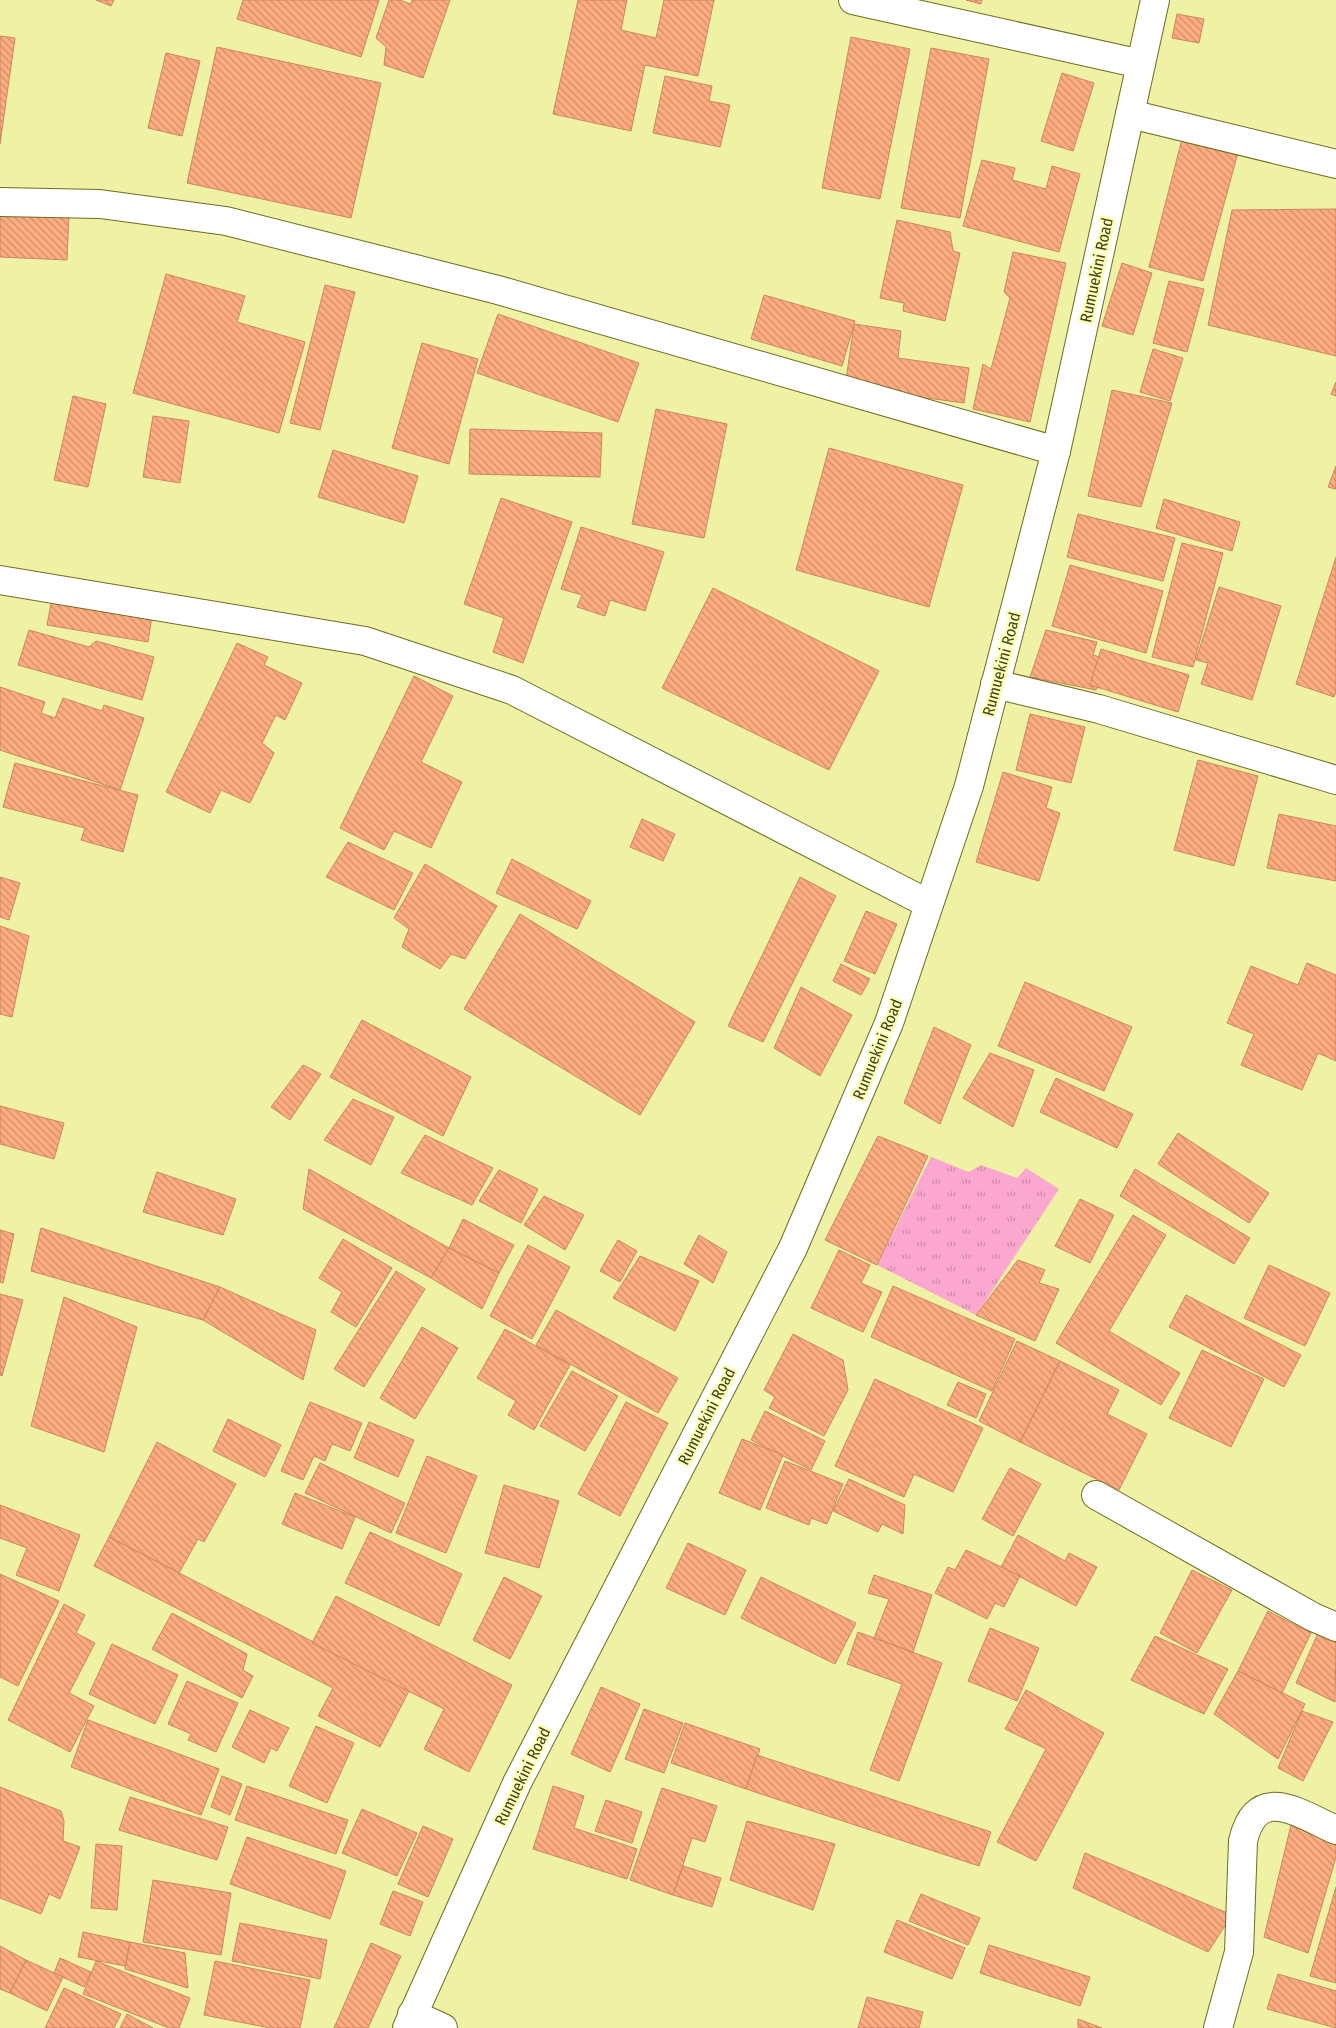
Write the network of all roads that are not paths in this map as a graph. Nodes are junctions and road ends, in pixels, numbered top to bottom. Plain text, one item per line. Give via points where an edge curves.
1 (853, 0) edge
2 (1155, 0) edge
3 (1142, 64) junction
4 (1130, 114) junction
5 (1336, 164) edge
6 (0, 202) edge
7 (1056, 451) junction
8 (0, 580) edge
9 (996, 684) junction
10 (1336, 780) edge
11 (929, 904) junction
12 (1096, 1495) dead end
13 (1336, 1627) edge
14 (1336, 1830) edge
15 (410, 2021) edge
16 (443, 2028) edge
17 (1218, 2028) edge

1 - 3 street
2 - 3 street, Rumuekini Road
3 - 4 street, Rumuekini Road
4 - 5 street
4 - 7 street, Rumuekini Road
6 - 7 street via 100,204 226,221 508,292
7 - 9 street, Rumuekini Road
8 - 11 street via 365,641 512,690
9 - 10 street via 1099,709
9 - 11 street, Rumuekini Road via 969,786
11 - 15 street, Rumuekini Road via 889,1023 793,1248 517,1783
12 - 13 street
14 - 17 street via 1275,1805 1264,1807 1247,1824 1243,1841 1238,1952
15 - 16 street

